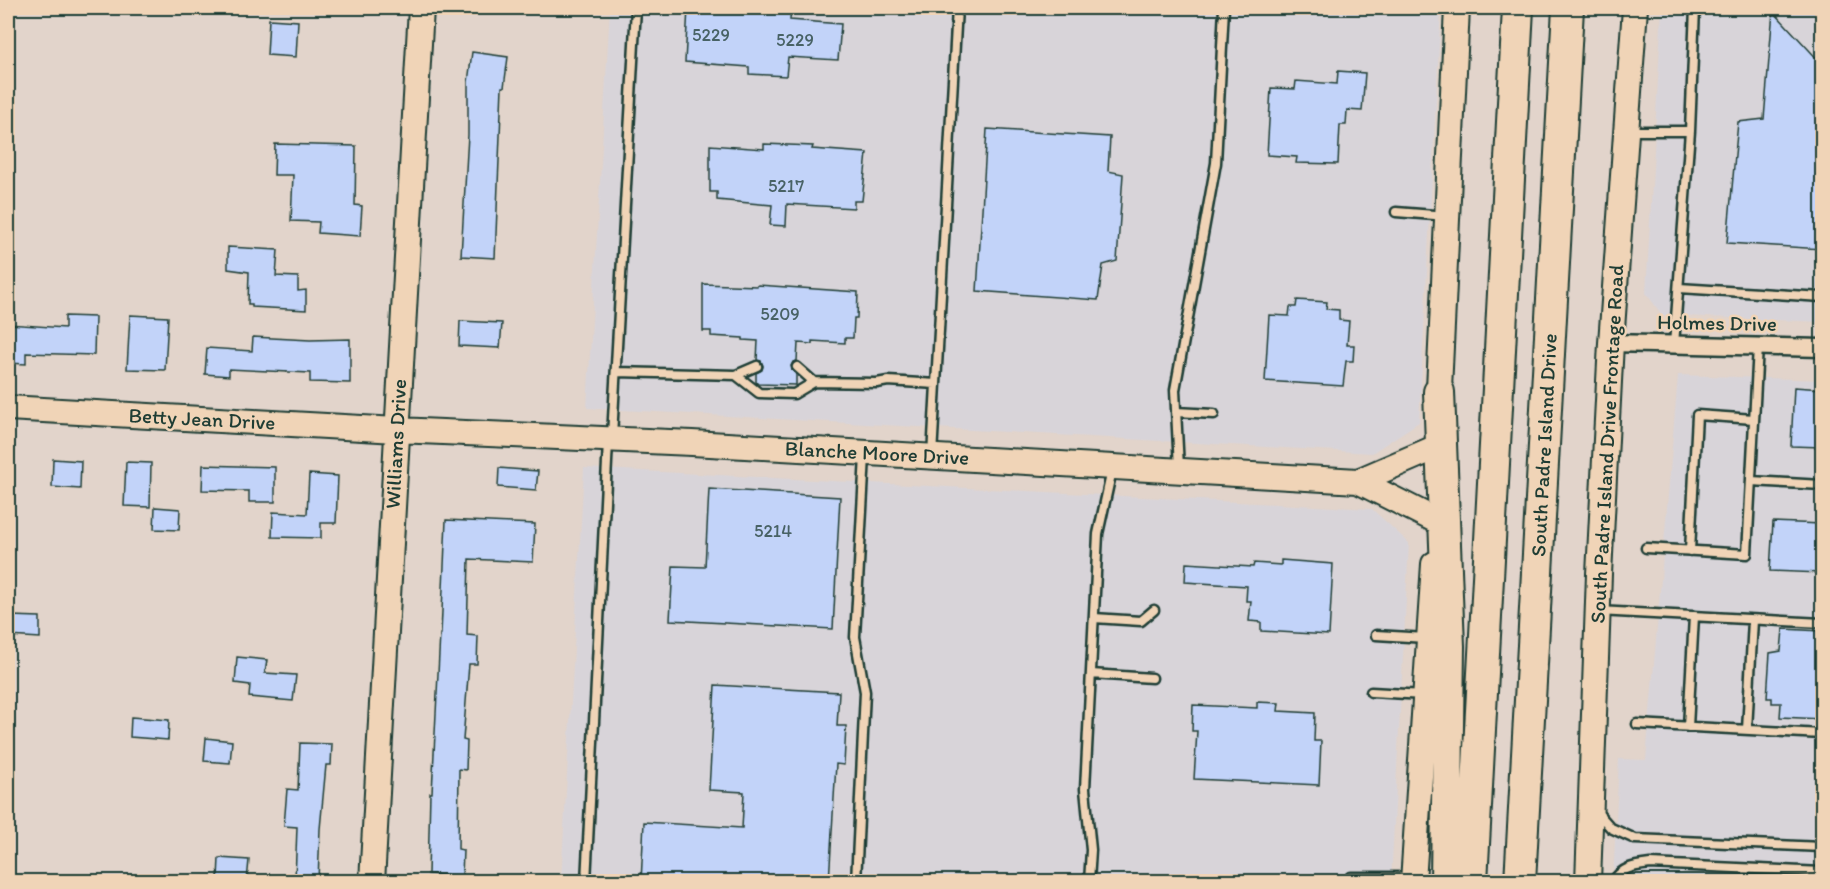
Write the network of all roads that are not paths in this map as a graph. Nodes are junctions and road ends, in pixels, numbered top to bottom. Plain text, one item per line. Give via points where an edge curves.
1 (421, 8) edge
2 (636, 8) edge
3 (957, 8) edge
4 (1224, 8) edge
5 (1457, 8) edge
6 (1518, 8) edge
7 (1568, 8) edge
8 (1635, 8) edge
9 (1695, 8) edge
10 (1625, 131) junction
11 (1690, 131) junction
12 (1396, 212) dead end
13 (1447, 216) junction
14 (1678, 288) junction
15 (1822, 297) edge
16 (1611, 343) junction
17 (1674, 345) junction
18 (1758, 346) junction
19 (1822, 348) edge
20 (757, 366) dead end
21 (797, 367) dead end
22 (617, 372) junction
23 (736, 375) junction
24 (814, 382) junction
25 (936, 384) junction
26 (1439, 392) junction
27 (8, 408) edge
28 (1176, 412) junction
29 (1214, 414) dead end
30 (1754, 418) junction
31 (397, 430) junction
32 (610, 439) junction
33 (1437, 447) junction
34 (865, 453) junction
35 (932, 456) junction
36 (1112, 466) junction
37 (1179, 470) junction
38 (1358, 480) junction
39 (1751, 481) junction
40 (1822, 485) edge
41 (1437, 521) junction
42 (1646, 548) dead end
43 (1690, 551) junction
44 (1154, 610) dead end
45 (1598, 611) junction
46 (1694, 616) junction
47 (1094, 618) junction
48 (1753, 620) junction
49 (1822, 623) edge
50 (1376, 635) dead end
51 (1429, 639) junction
52 (1091, 674) junction
53 (1152, 678) dead end
54 (1371, 692) dead end
55 (1425, 695) junction
56 (1636, 724) dead end
57 (1688, 727) junction
58 (1748, 730) junction
59 (1822, 734) edge
60 (1591, 804) junction
61 (1822, 847) edge
62 (1822, 872) edge
63 (1352, 877) dead end
64 (1413, 880) edge
65 (372, 882) edge
66 (586, 882) edge
67 (856, 882) edge
68 (1089, 882) edge
69 (1446, 882) edge
70 (1472, 882) edge
71 (1520, 882) edge
72 (1588, 882) edge
73 (1613, 882) edge

1 - 31 street, Williams Drive
2 - 22 lane
3 - 25 lane
4 - 28 lane via 1216,163 1175,390
5 - 13 street
6 - 70 highway
7 - 71 highway, South Padre Island Drive
8 - 10 street, South Padre Island Drive Frontage Road
9 - 11 lane
10 - 11 lane
10 - 16 street, South Padre Island Drive Frontage Road
11 - 14 lane
12 - 13 lane
13 - 26 street
14 - 15 lane
14 - 17 lane
16 - 17 street, Holmes Drive
16 - 45 street, South Padre Island Drive Frontage Road
17 - 18 street, Holmes Drive
18 - 19 street, Holmes Drive
18 - 30 lane
20 - 23 lane
21 - 24 lane
22 - 23 lane
22 - 32 lane
23 - 24 lane via 759,393 794,394
24 - 25 lane
25 - 35 lane
26 - 33 street
26 - 69 highway via 1449,646
27 - 31 street, Betty Jean Drive
28 - 29 lane
28 - 37 lane
30 - 39 lane
30 - 43 lane via 1696,416
31 - 32 street, Blanche Moore Drive
31 - 65 street, Williams Drive
32 - 34 street, Blanche Moore Drive
32 - 66 lane
33 - 38 street, Blanche Moore Drive
33 - 41 street
34 - 35 street, Blanche Moore Drive
34 - 67 lane via 855,637 865,692
35 - 36 street, Blanche Moore Drive
36 - 37 street, Blanche Moore Drive
36 - 47 lane via 1098,534
37 - 38 street, Blanche Moore Drive
38 - 41 street, Blanche Moore Drive
39 - 40 lane
39 - 43 lane via 1747,554
41 - 51 street
42 - 43 lane
44 - 47 lane via 1141,621
45 - 46 lane
45 - 60 street, South Padre Island Drive Frontage Road
46 - 48 lane
46 - 57 lane
47 - 52 lane
48 - 49 lane
48 - 58 lane
50 - 51 lane
51 - 55 street
52 - 53 lane
52 - 68 lane via 1085,789 1091,850
54 - 55 lane
55 - 64 street
56 - 57 lane
57 - 58 lane
58 - 59 lane
60 - 61 lane via 1611,828 1635,839
60 - 72 street, South Padre Island Drive Frontage Road
62 - 73 lane via 1650,864 1631,866
63 - 64 lane

